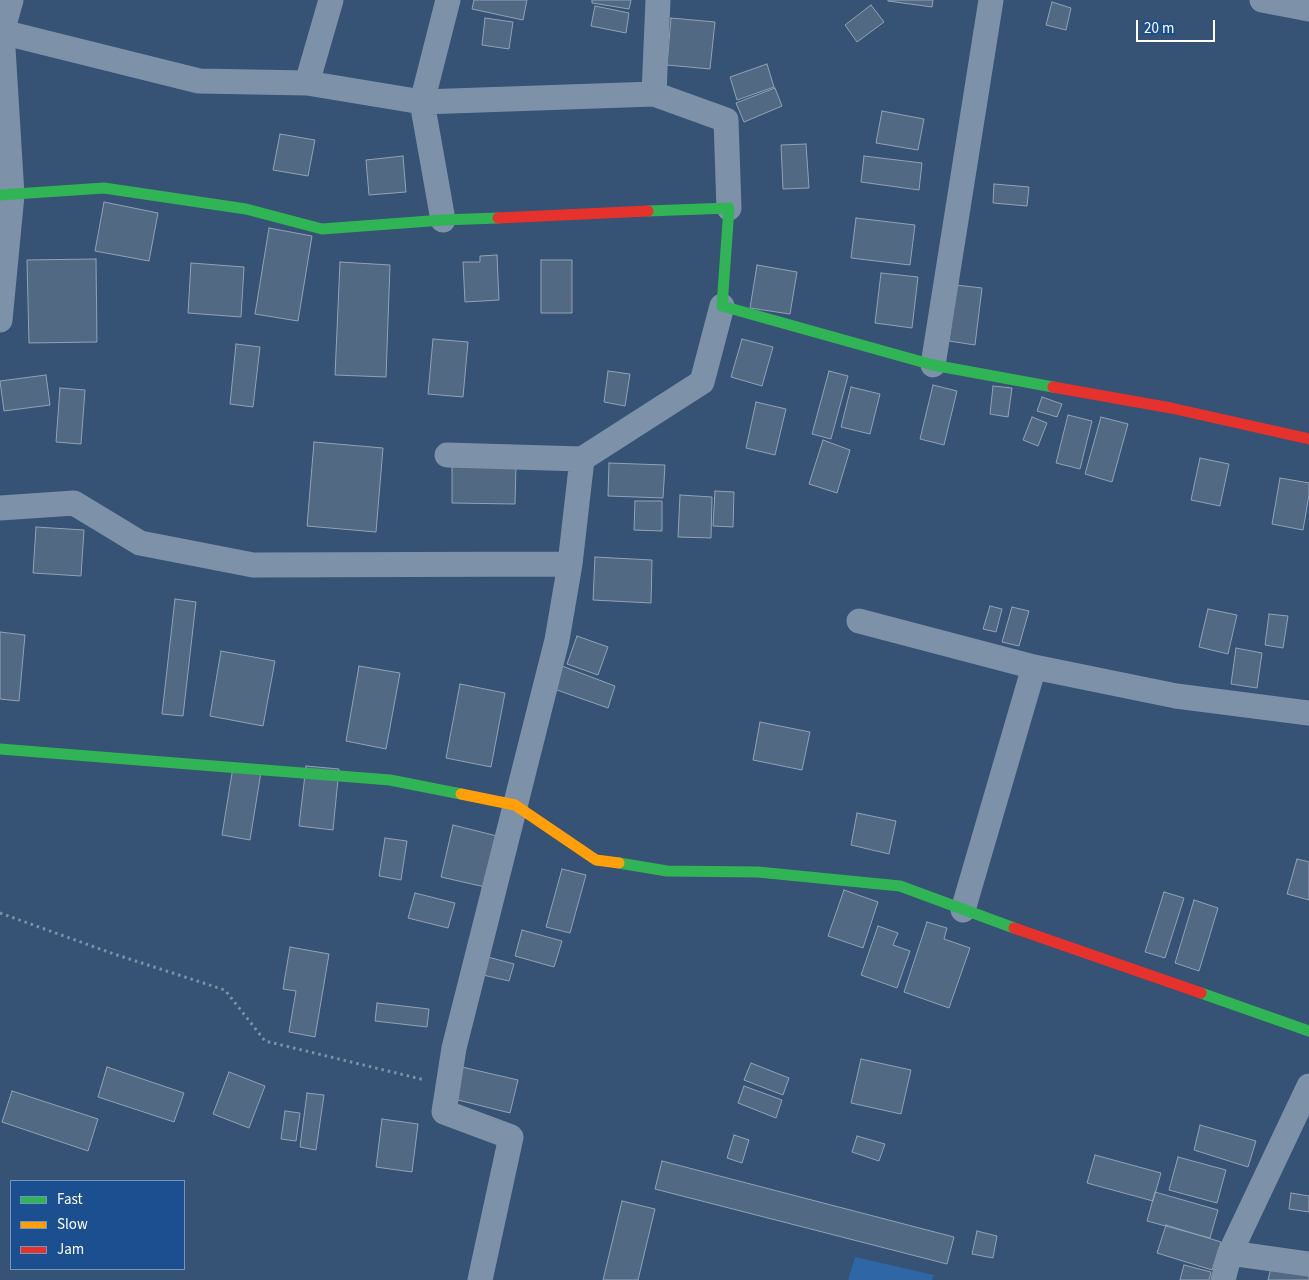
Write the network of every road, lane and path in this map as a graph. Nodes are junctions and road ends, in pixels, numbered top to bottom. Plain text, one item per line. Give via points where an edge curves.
1 (11, 0) edge
2 (331, 0) edge
3 (448, 0) edge
4 (658, 0) edge
5 (991, 0) edge
6 (1262, 0) edge
7 (1309, 9) edge
8 (2, 32) junction
9 (307, 83) junction
10 (654, 94) junction
11 (422, 102) junction
12 (6, 195) edge
13 (729, 208) junction
14 (443, 220) junction
15 (722, 306) junction
16 (0, 320) edge
17 (933, 365) junction
18 (1309, 439) edge
19 (447, 455) dead end
20 (582, 460) junction
21 (0, 508) edge
22 (570, 564) junction
23 (859, 621) dead end
24 (1034, 667) junction
25 (1309, 713) edge
26 (0, 749) edge
27 (515, 805) junction
28 (963, 910) junction
29 (0, 914) edge
30 (1309, 1031) edge
31 (448, 1086) junction
32 (1309, 1086) edge
33 (1230, 1253) junction
34 (1309, 1264) edge
35 (480, 1280) edge
36 (1223, 1280) edge

1 - 8 street
2 - 9 street
3 - 11 street
4 - 10 street
5 - 17 street
6 - 7 street
8 - 9 street via 199,81
8 - 12 street
9 - 11 street
10 - 11 street
10 - 13 street via 726,120
11 - 14 street
12 - 14 street via 104,188 246,209 322,229
12 - 16 street
13 - 14 street
13 - 15 street
15 - 17 street
15 - 20 street via 702,382
17 - 18 street via 1171,408
19 - 20 street
20 - 22 street
21 - 22 street via 74,503 140,543 253,565
22 - 27 street via 557,640
23 - 24 street
24 - 25 street via 1176,696
24 - 28 street
26 - 27 street via 390,780
27 - 28 street via 596,860 667,871 758,872 900,886
27 - 31 street via 454,1048
28 - 30 street
29 - 31 path via 225,990 265,1041
31 - 35 street via 444,1112 511,1137
32 - 33 street
33 - 34 street
33 - 36 street

